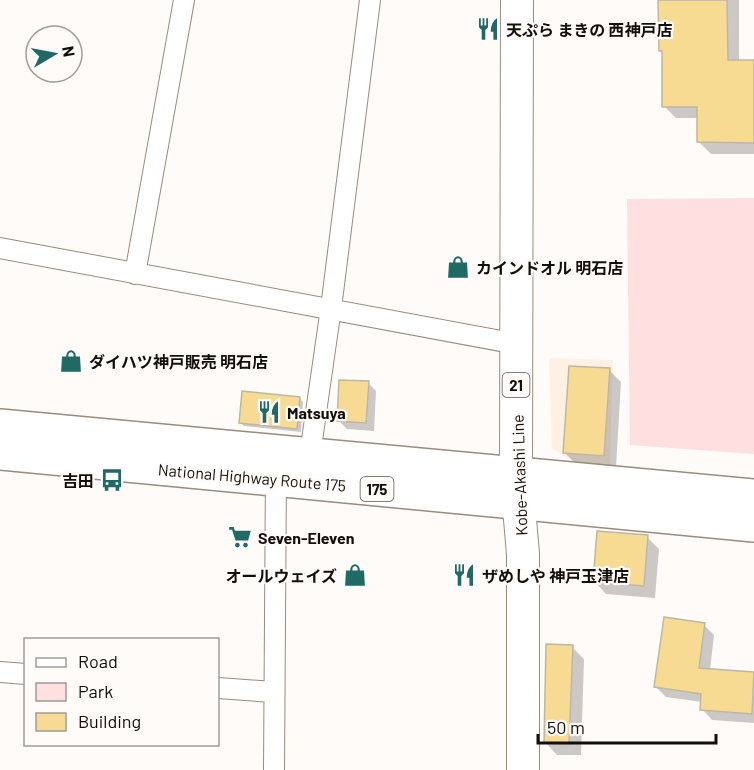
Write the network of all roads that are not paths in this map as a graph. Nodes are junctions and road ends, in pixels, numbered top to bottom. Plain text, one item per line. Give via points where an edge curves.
1 (184, 0) edge
2 (370, 0) edge
3 (517, 0) edge
4 (0, 248) edge
5 (135, 274) junction
6 (331, 308) junction
7 (517, 344) junction
8 (0, 426) edge
9 (0, 453) edge
10 (288, 462) junction
11 (517, 488) junction
12 (754, 496) edge
13 (754, 525) edge
14 (0, 672) edge
15 (24, 674) edge
16 (219, 688) edge
17 (273, 692) junction
18 (274, 770) edge
19 (523, 770) edge

1 - 5 street
2 - 6 street
3 - 7 main road, Kobe-Akashi Line / 21
4 - 5 street
5 - 6 street
6 - 7 street
6 - 10 street
7 - 11 main road, Kobe-Akashi Line / 21
8 - 10 highway, National Highway Route 175 / 175
9 - 10 highway, National Highway Route 175 / 175
10 - 11 highway, National Highway Route 175 / 175
10 - 11 highway, National Highway Route 175 / 175
10 - 17 street
11 - 12 highway, National Highway Route 175 / 175
11 - 13 highway, National Highway Route 175 / 175
11 - 19 main road, Kobe-Akashi Line / 21 via 523,554
14 - 15 street
16 - 17 street
17 - 18 street

